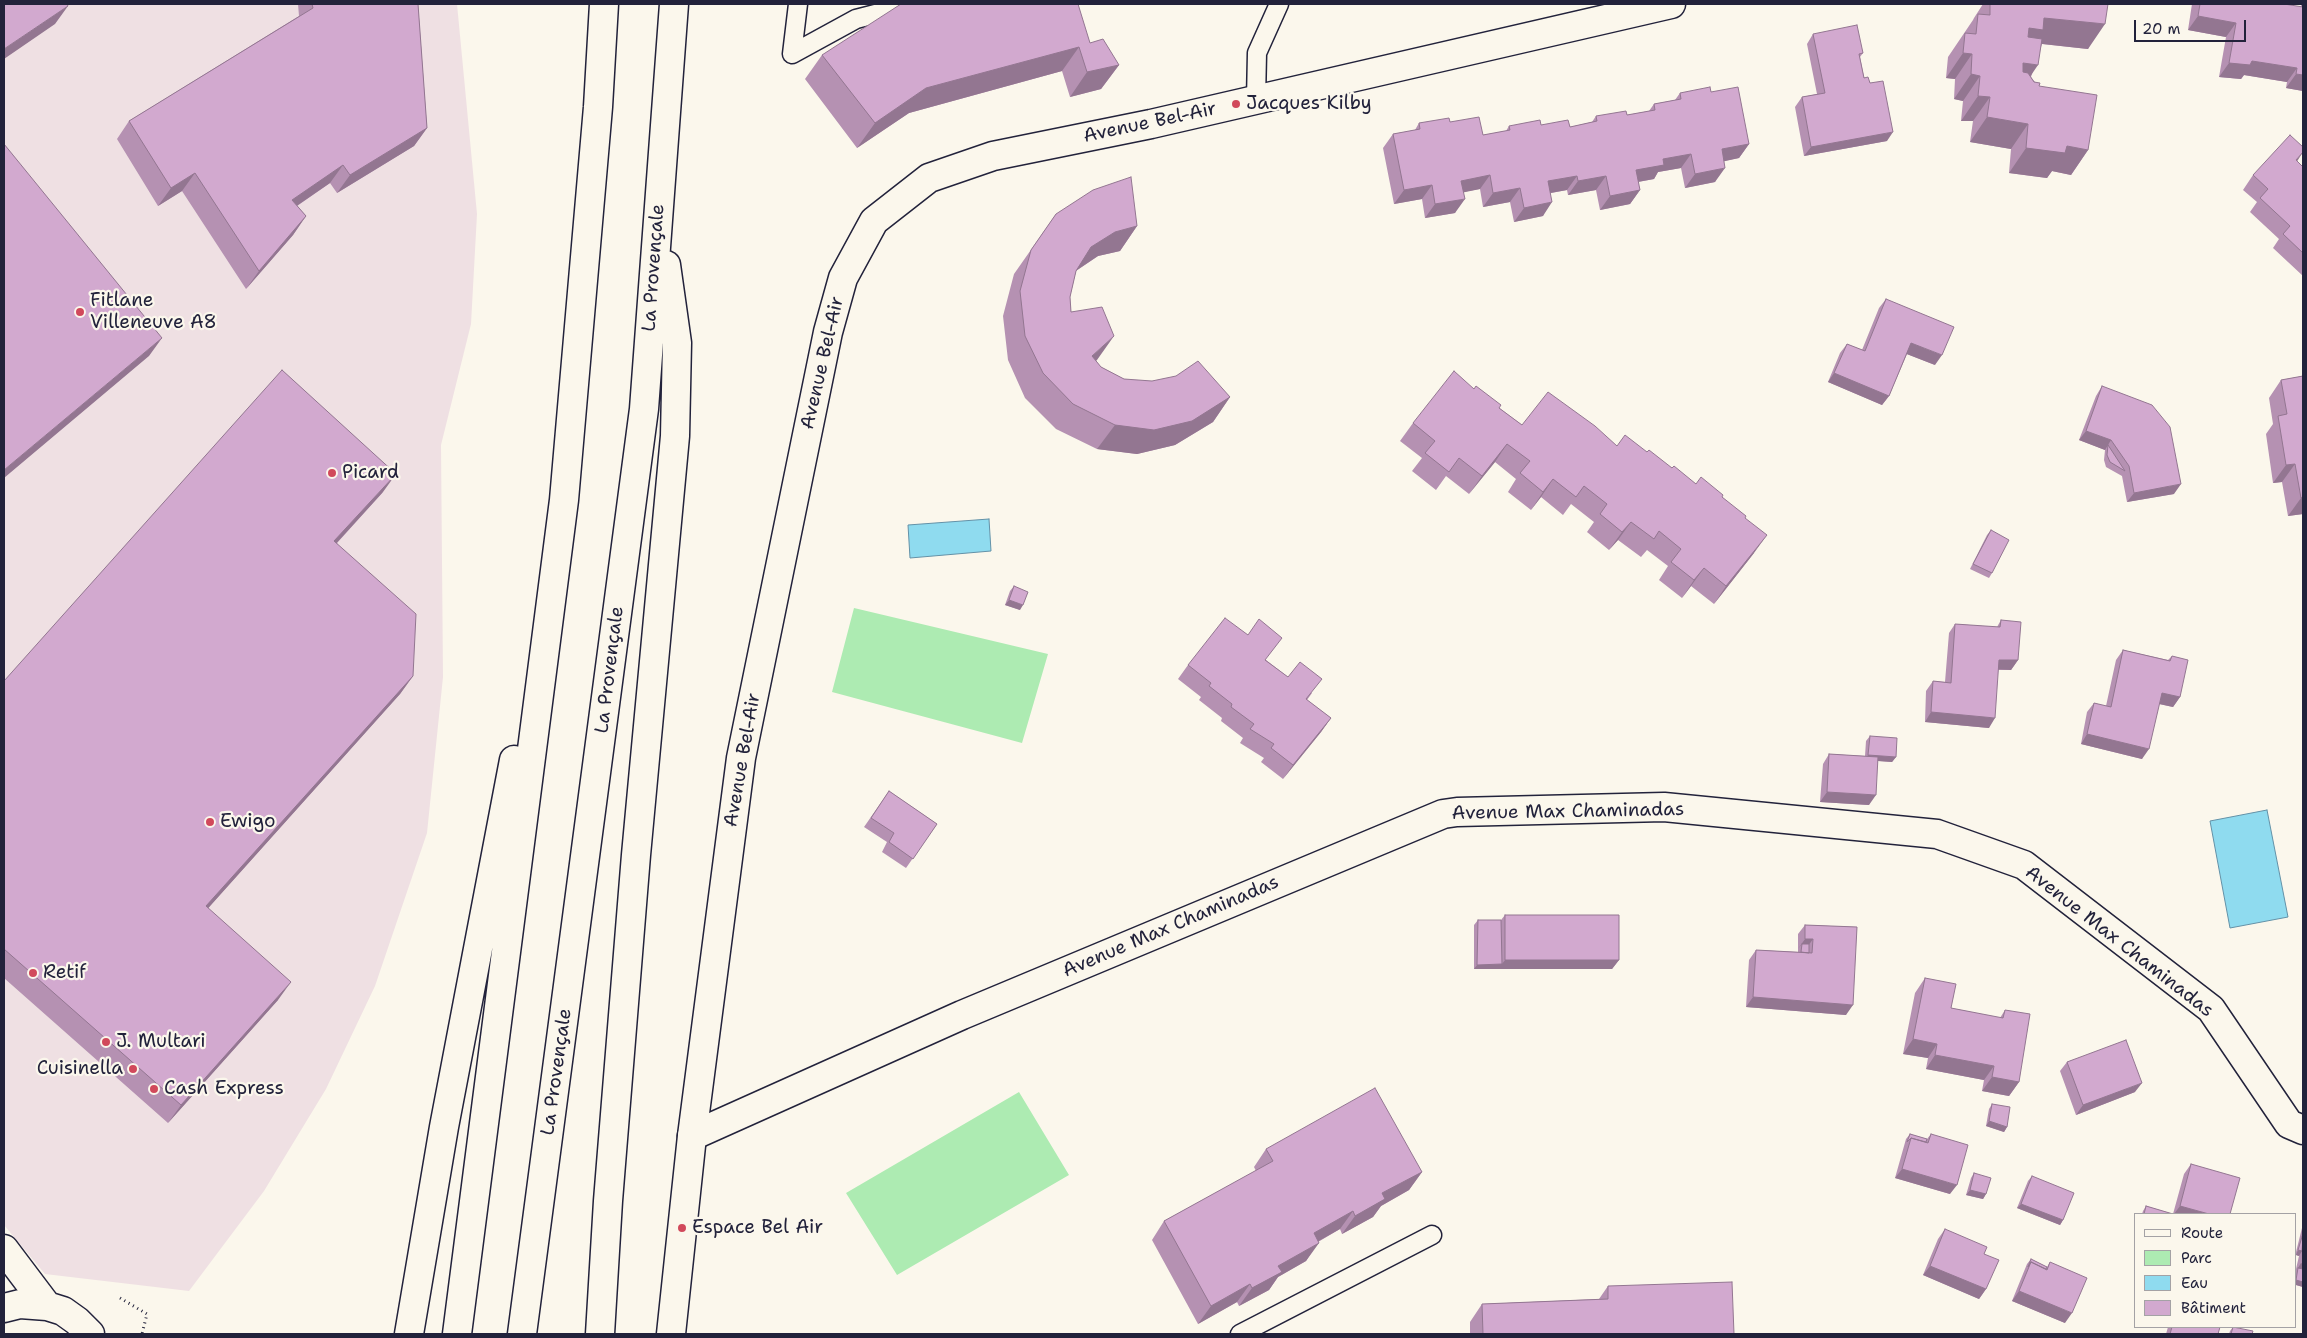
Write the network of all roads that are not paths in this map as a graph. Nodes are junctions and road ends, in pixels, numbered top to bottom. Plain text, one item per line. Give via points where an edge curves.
1 (604, 4) edge
2 (674, 4) edge
3 (798, 4) edge
4 (914, 4) edge
5 (1280, 4) edge
6 (1671, 4) edge
7 (1256, 100) junction
8 (658, 209) junction
9 (564, 500) junction
10 (2303, 1130) edge
11 (692, 1136) junction
12 (1432, 1234) dead end
13 (4, 1249) edge
14 (47, 1306) junction
15 (4, 1308) edge
16 (90, 1334) edge
17 (409, 1334) edge
18 (457, 1334) edge
19 (522, 1334) edge
20 (600, 1334) edge
21 (671, 1334) edge
22 (1240, 1334) edge

1 - 9 main road
2 - 8 main road, La Provençale
3 - 4 lane via 792,54 856,18
5 - 7 lane via 1258,53
6 - 7 main road, Avenue Bel-Air
7 - 11 main road, Avenue Bel-Air via 993,156 929,178 874,221 843,278 828,332 741,758
8 - 19 main road, La Provençale via 644,409
8 - 20 main road via 677,343 675,436 635,865
9 - 17 main road via 444,1127
9 - 18 main road
10 - 11 main road, Avenue Max Chaminadas via 2289,1124 2211,1009 2024,866 1937,834 1664,807 1443,814 962,1015
11 - 21 main road, Avenue Bel-Air
12 - 22 lane
13 - 14 main road
14 - 15 main road via 20,1304
14 - 16 main road via 63,1311

